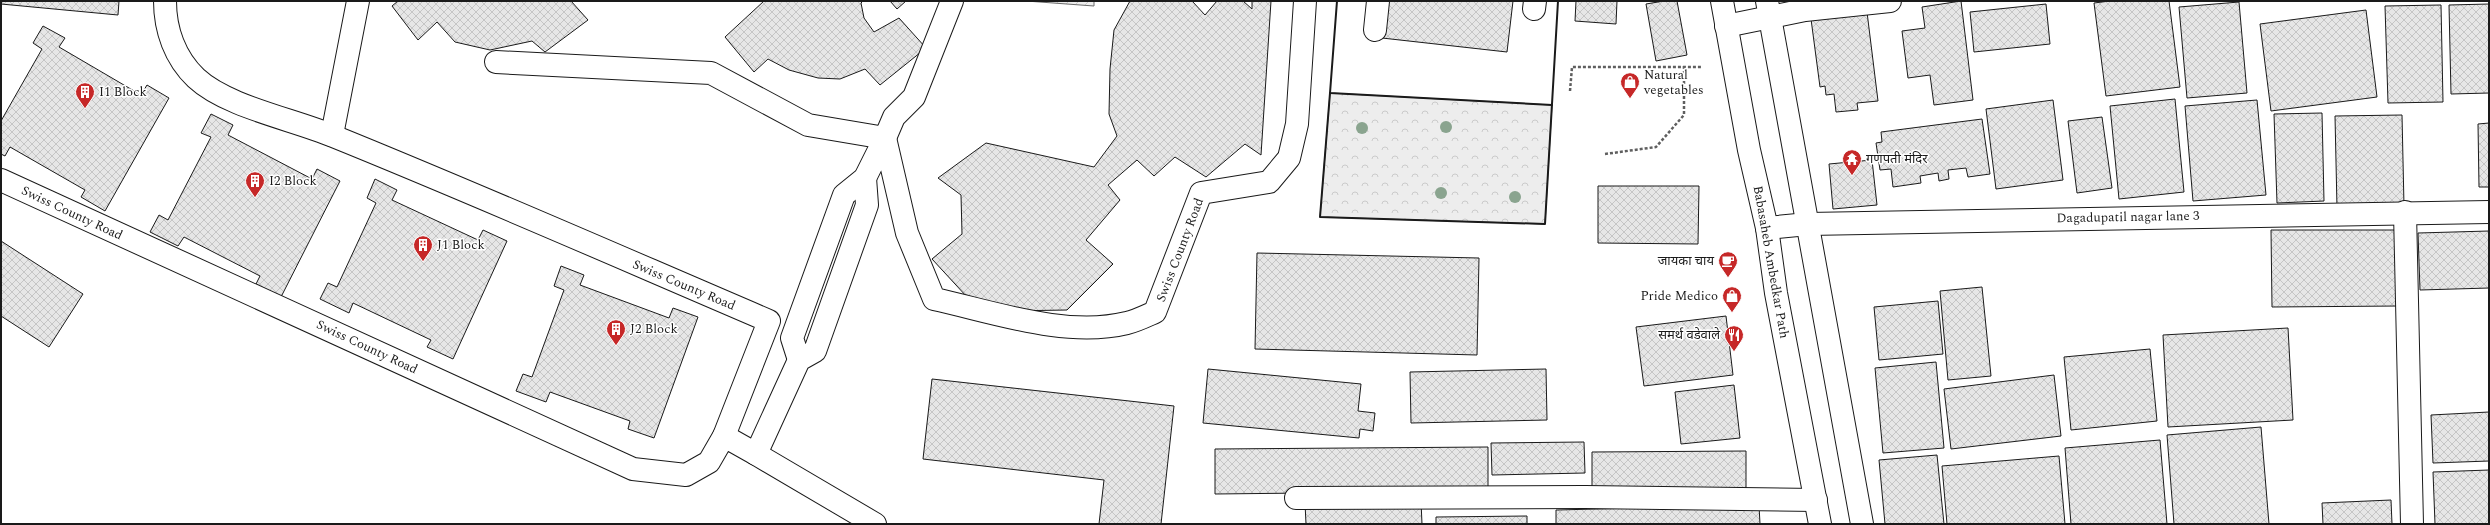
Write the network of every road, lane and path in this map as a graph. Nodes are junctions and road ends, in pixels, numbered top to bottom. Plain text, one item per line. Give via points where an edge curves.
1 (165, 1) edge
2 (358, 1) edge
3 (952, 1) edge
4 (1305, 1) edge
5 (1378, 1) edge
6 (1722, 1) edge
7 (1890, 1) edge
8 (1768, 9) edge
9 (1726, 26) junction
10 (1375, 30) dead end
11 (496, 62) dead end
12 (1684, 66) junction
13 (1732, 67) junction
14 (1570, 91) dead end
15 (332, 135) junction
16 (885, 138) junction
17 (1605, 154) dead end
18 (1, 180) edge
19 (2405, 212) junction
20 (2489, 212) edge
21 (1808, 224) junction
22 (1767, 228) junction
23 (724, 436) junction
24 (756, 454) junction
25 (1296, 498) dead end
26 (1816, 500) junction
27 (875, 524) edge
28 (1820, 524) edge
29 (1862, 524) edge
30 (2412, 524) edge

1 - 15 street, Swiss County Road via 165,15 175,52 197,78 230,99
2 - 15 street
3 - 16 street via 914,97 894,117
4 - 16 street, Swiss County Road via 1297,124 1289,158 1269,182 1201,193 1155,312 1127,323 1057,327 934,299 907,233
5 - 10 street
6 - 9 street, Babasaheb Ambedkar Path
7 - 8 street via 1805,10
8 - 9 street
8 - 21 street
9 - 13 street, Babasaheb Ambedkar Path
11 - 16 street via 711,73 808,125
12 - 13 path
12 - 14 path via 1572,67
12 - 17 path via 1684,115 1656,147
13 - 22 street, Babasaheb Ambedkar Path
15 - 23 street, Swiss County Road via 769,321
16 - 24 street via 866,178 867,205 815,351 799,360
18 - 23 street, Swiss County Road via 633,469 686,475 709,462
19 - 20 street, Dagadupatil nagar lane 3
19 - 21 street, Dagadupatil nagar lane 3
19 - 30 street
21 - 22 street, Dagadupatil nagar lane 3
21 - 29 street
22 - 26 street, Babasaheb Ambedkar Path via 1776,293
23 - 24 street
24 - 27 street
25 - 26 street via 1585,497
26 - 28 street, Babasaheb Ambedkar Path

